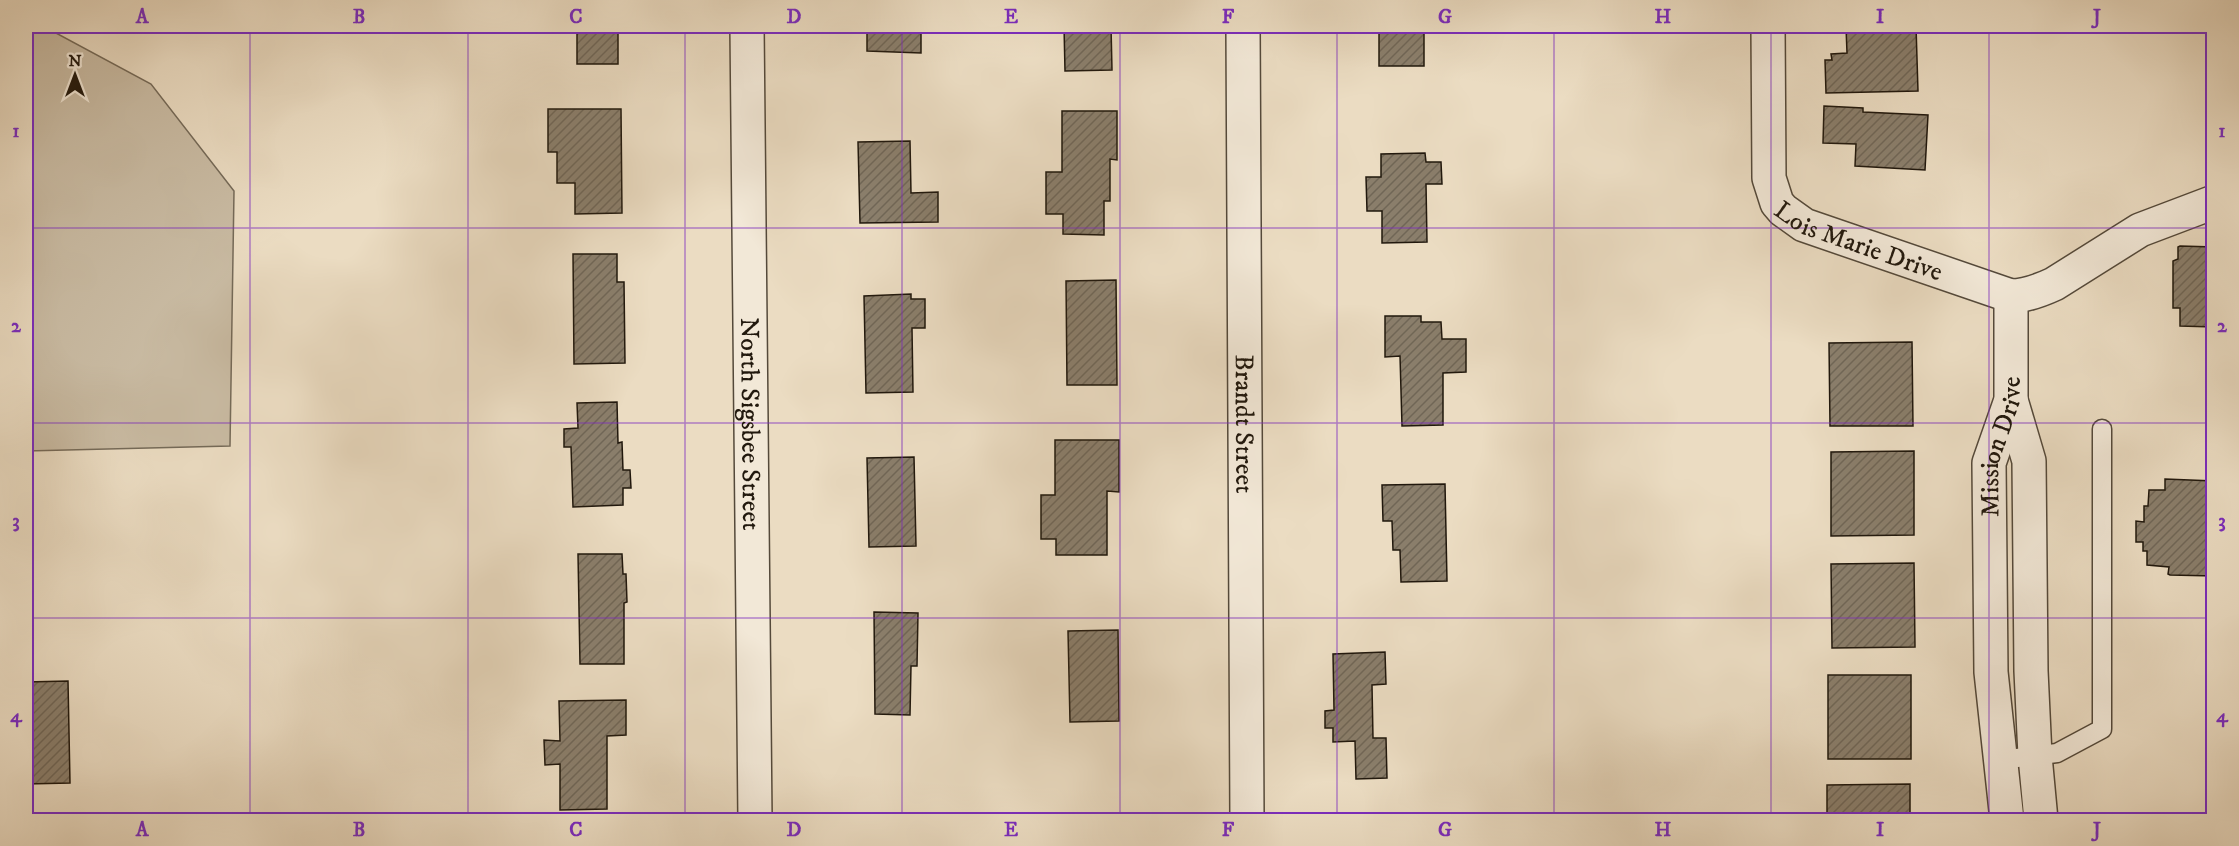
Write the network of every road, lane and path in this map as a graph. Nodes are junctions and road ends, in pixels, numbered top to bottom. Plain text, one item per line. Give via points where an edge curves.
1 (747, 26) edge
2 (1243, 26) edge
3 (1768, 26) edge
4 (2214, 202) edge
5 (2011, 296) junction
6 (2011, 400) junction
7 (2102, 429) dead end
8 (2035, 756) junction
9 (2001, 760) junction
10 (755, 820) edge
11 (1247, 820) edge
12 (2007, 820) edge
13 (2041, 820) edge

1 - 10 street, North Sigsbee Street
2 - 11 street, Brandt Street
3 - 5 street, Lois Marie Drive via 1769,178 1773,196 1783,210 1804,225
4 - 5 street via 2140,230 2045,288
5 - 6 street, Mission Drive
6 - 8 street via 2029,461
6 - 9 street, Mission Drive via 1989,463 1991,672
7 - 8 lane via 2102,729 2057,753
8 - 9 lane
8 - 13 street
9 - 12 street, Mission Drive

